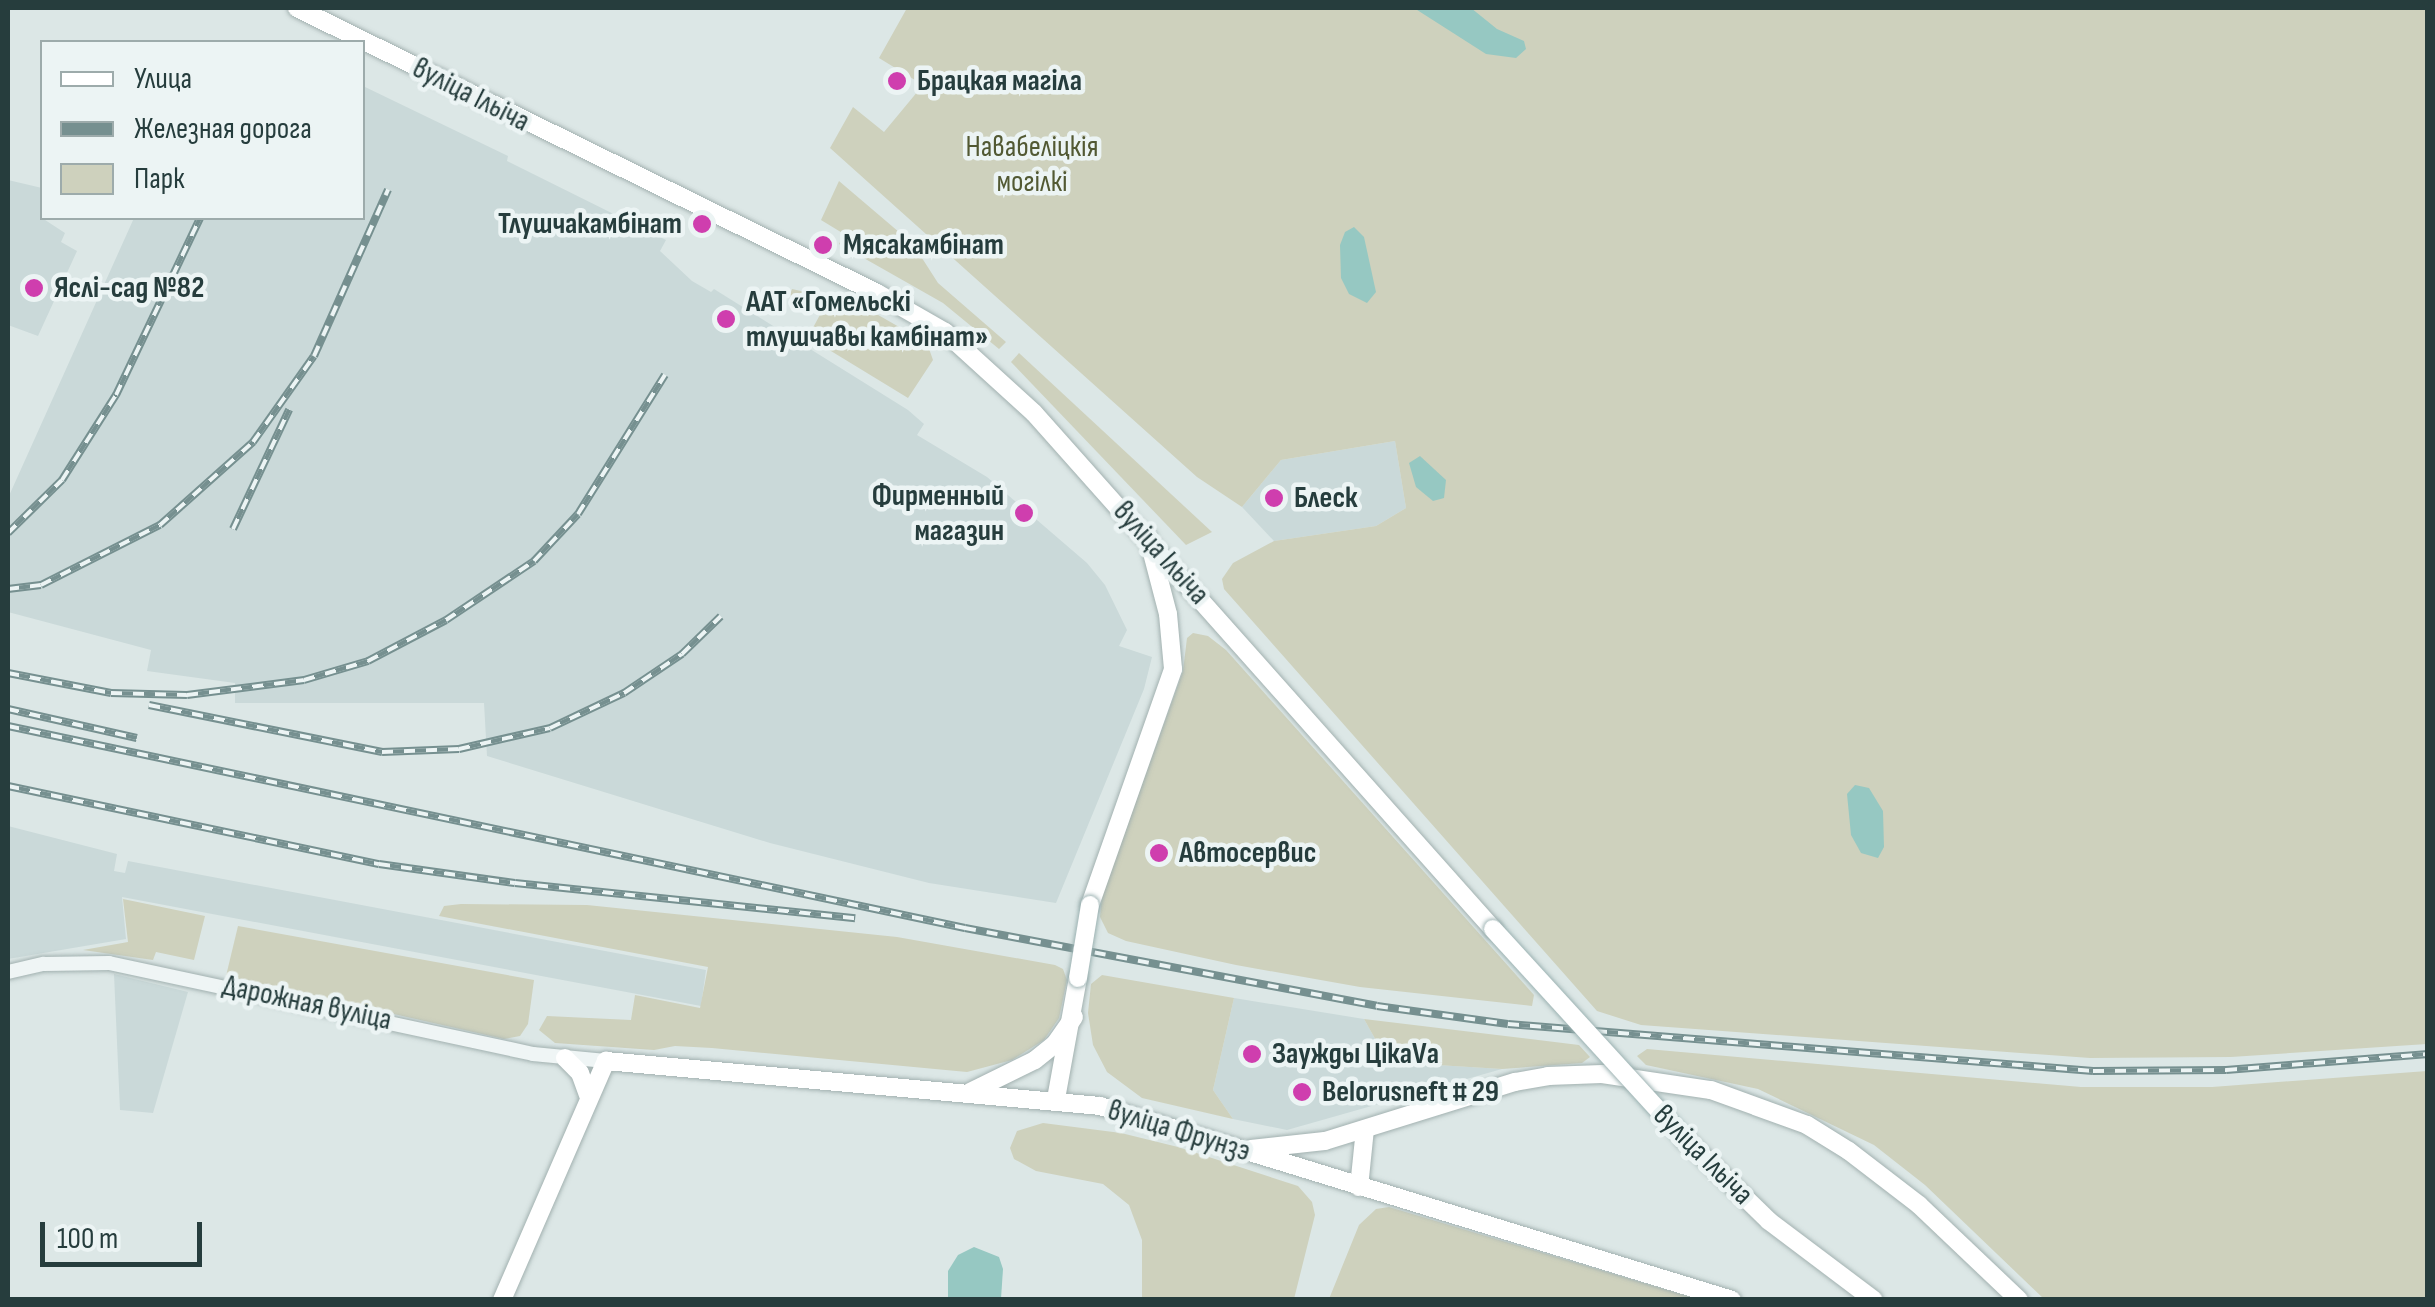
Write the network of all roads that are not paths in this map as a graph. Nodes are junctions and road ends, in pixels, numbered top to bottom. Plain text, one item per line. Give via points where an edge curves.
1 (297, 8) edge
2 (362, 40) edge
3 (365, 41) edge
4 (1148, 538) junction
5 (8, 972) edge
6 (1074, 1018) junction
7 (565, 1058) junction
8 (606, 1061) junction
9 (970, 1092) junction
10 (588, 1095) junction
11 (1056, 1100) junction
12 (1364, 1129) junction
13 (1241, 1150) junction
14 (1359, 1187) junction
15 (2012, 1296) edge
16 (502, 1300) edge
17 (1732, 1300) edge
18 (1874, 1300) edge

1 - 2 main road, вуліца Ільіча
3 - 4 main road, вуліца Ільіча via 945,332 1034,413
4 - 6 main road, bridge via 1168,614 1173,669 1090,906
4 - 18 main road, вуліца Ільіча, bridge via 1685,1139 1769,1221
5 - 7 street, Дарожная вуліца via 110,963
6 - 9 main road via 1035,1060
6 - 11 main road
7 - 8 street, Дарожная вуліца
7 - 10 main road
8 - 9 main road, вуліца Фрунзэ
8 - 10 main road
9 - 11 main road, вуліца Фрунзэ
10 - 16 main road
11 - 13 main road, вуліца Фрунзэ via 1100,1106
12 - 13 main road via 1325,1141
12 - 14 main road
12 - 15 main road via 1548,1076 1602,1074 1711,1090 1807,1125 1850,1151 1920,1205
13 - 14 main road, вуліца Фрунзэ
14 - 17 main road, вуліца Фрунзэ

